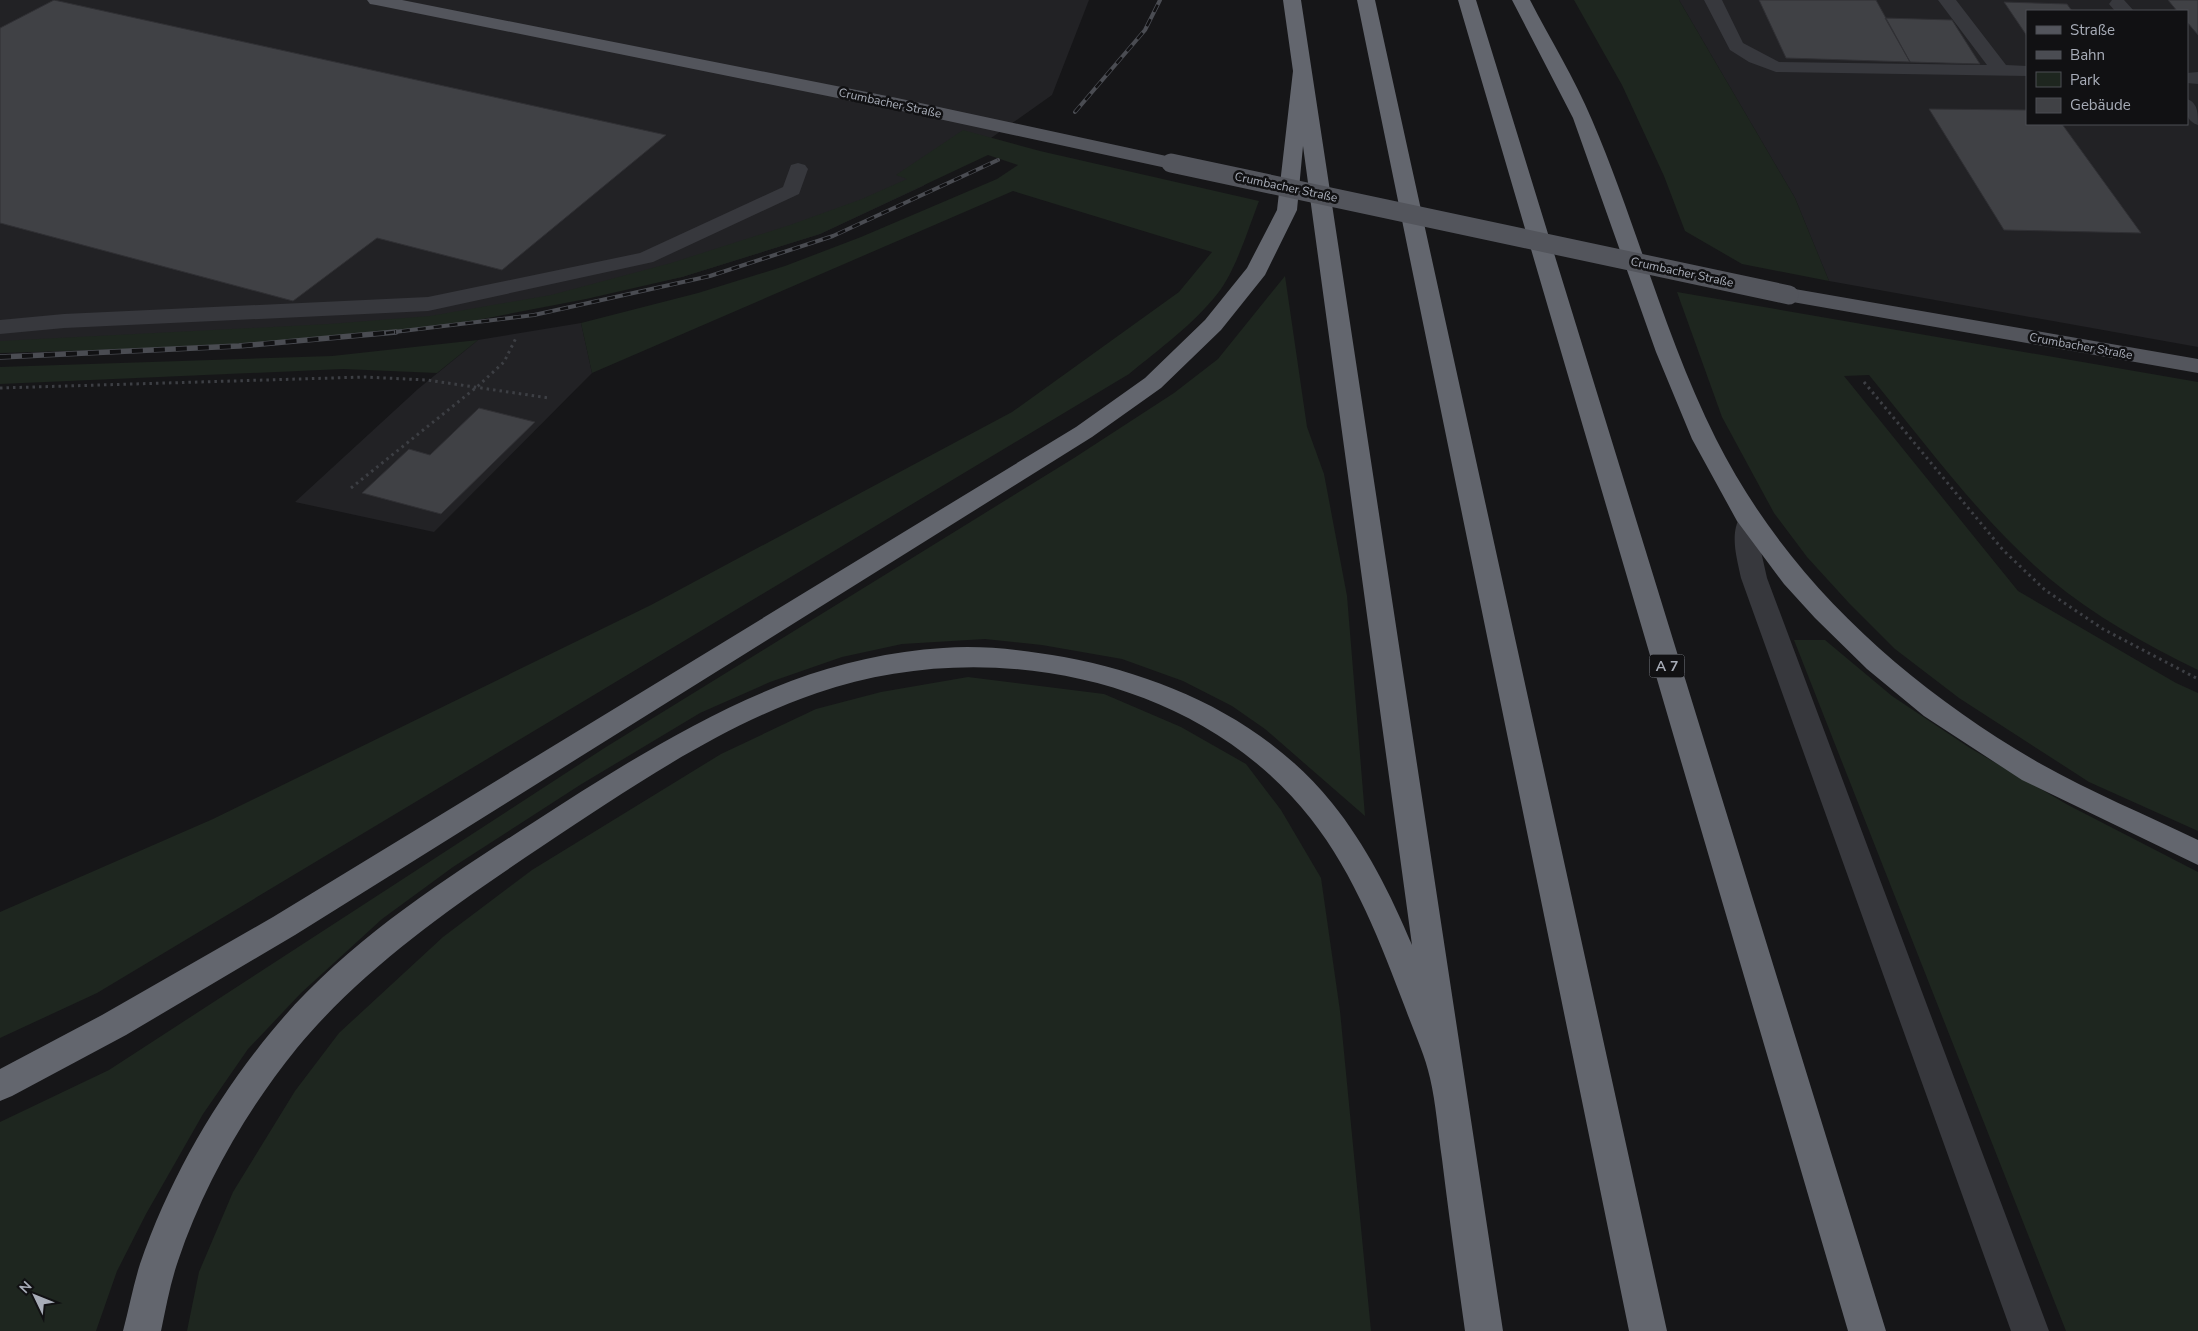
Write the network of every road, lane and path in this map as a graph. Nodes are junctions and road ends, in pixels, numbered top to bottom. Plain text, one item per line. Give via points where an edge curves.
1 (376, 0) edge
2 (1292, 0) edge
3 (1366, 0) edge
4 (1467, 0) edge
5 (1521, 0) edge
6 (1713, 0) edge
7 (1947, 0) edge
8 (2001, 71) junction
9 (2026, 71) edge
10 (1301, 73) junction
11 (2188, 105) edge
12 (2198, 119) edge
13 (798, 169) dead end
14 (0, 327) edge
15 (516, 338) dead end
16 (2198, 366) edge
17 (1864, 382) dead end
18 (478, 386) junction
19 (0, 388) edge
20 (548, 398) dead end
21 (351, 488) dead end
22 (1750, 521) junction
23 (2198, 679) edge
24 (2198, 853) edge
25 (1447, 1075) junction
26 (0, 1086) edge
27 (142, 1331) edge
28 (1484, 1331) edge
29 (1648, 1331) edge
30 (1867, 1331) edge
31 (2030, 1331) edge

1 - 16 main road, Crumbacher Straße, bridge via 878,100 1789,295
2 - 10 highway
3 - 29 highway
4 - 30 highway, A 7
5 - 22 highway via 1582,118 1667,352 1704,438
6 - 8 lane via 1736,46 1776,67
7 - 8 lane
8 - 9 lane
10 - 25 highway
10 - 26 highway via 1287,210 1257,270 1213,325 1153,383 1084,432 284,926 114,1025
11 - 12 lane
13 - 14 lane via 792,190 646,258 428,304 64,321
15 - 18 path via 504,362
17 - 23 path via 2003,550 2045,590 2103,628
18 - 19 path via 365,377
18 - 20 path
18 - 21 path
22 - 24 highway via 1793,578 1824,612 1934,709 2032,772
22 - 31 lane via 1747,547 1754,578
25 - 27 highway via 1373,891 1345,842 1320,806 1257,749 1174,698 1125,680 1075,667 990,656 892,662 844,672 793,690 686,741 475,875 401,928 339,982 286,1037 233,1110 191,1182 159,1262
25 - 28 highway

